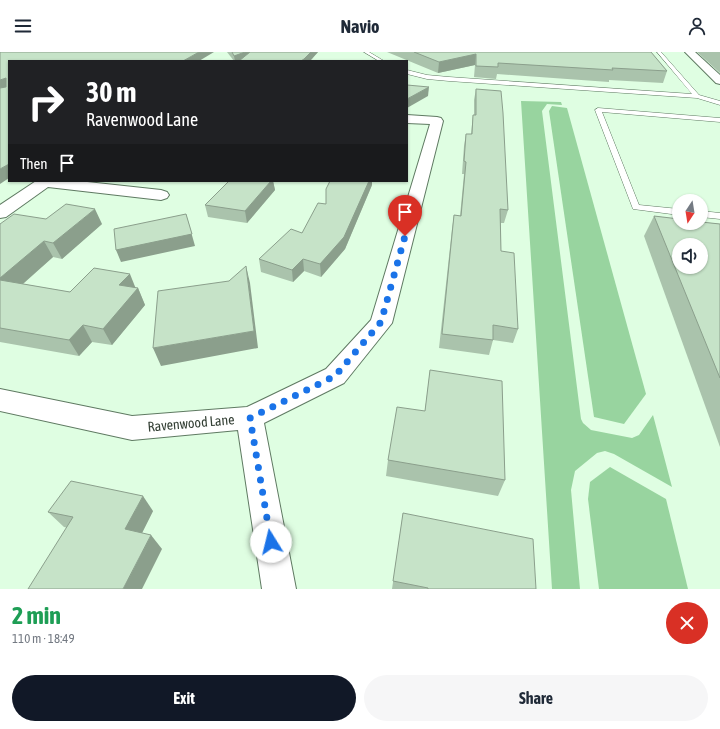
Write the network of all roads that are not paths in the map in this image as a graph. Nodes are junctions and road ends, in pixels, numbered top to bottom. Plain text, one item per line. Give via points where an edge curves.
1 (366, 52) edge
2 (659, 52) edge
3 (690, 52) edge
4 (380, 60) edge
5 (408, 72) edge
6 (720, 81) edge
7 (697, 96) junction
8 (720, 103) edge
9 (408, 119) edge
10 (720, 120) edge
11 (45, 182) edge
12 (54, 182) edge
13 (161, 195) dead end
14 (672, 211) edge
15 (0, 213) edge
16 (708, 215) edge
17 (720, 216) edge
18 (0, 400) edge
19 (250, 418) junction
20 (279, 589) edge

1 - 4 lane
2 - 7 lane
3 - 6 street
5 - 7 lane via 449,79
7 - 8 lane
9 - 19 street, Ravenwood Lane via 437,121 381,322 335,376
10 - 14 lane via 598,110 636,207
11 - 15 street
12 - 13 street
16 - 17 lane
18 - 19 street, Ravenwood Lane via 132,428
19 - 20 street

